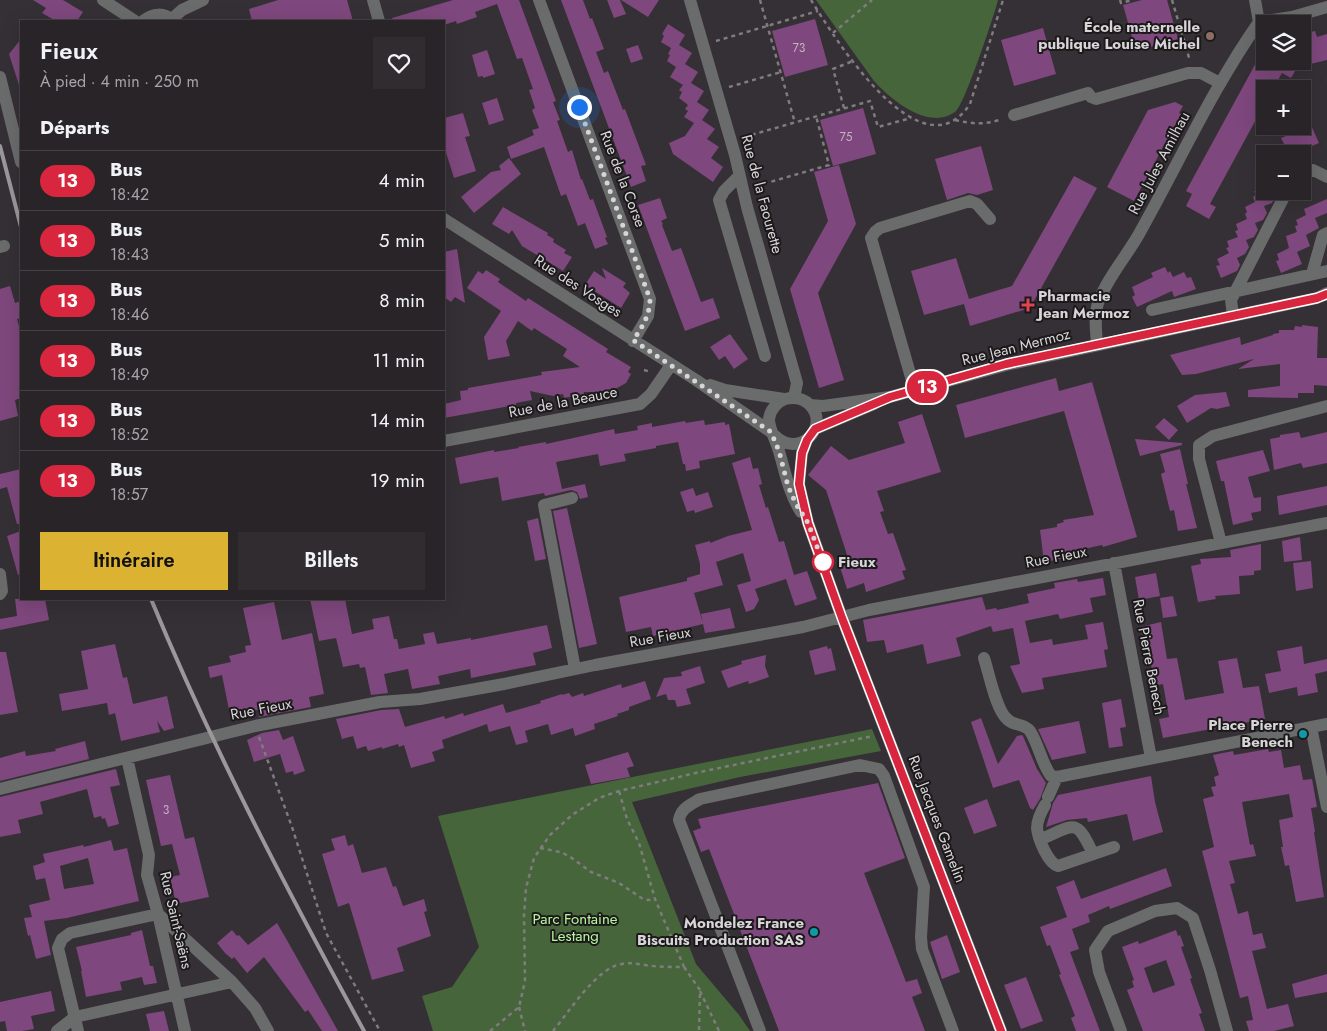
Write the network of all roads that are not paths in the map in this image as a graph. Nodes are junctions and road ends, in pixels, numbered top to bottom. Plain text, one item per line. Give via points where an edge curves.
1 (103, 0) edge
2 (203, 0) edge
3 (372, 0) edge
4 (539, 0) edge
5 (690, 0) edge
6 (1255, 0) edge
7 (1327, 7) edge
8 (1258, 15) edge
9 (1299, 15) edge
10 (133, 20) edge
11 (145, 20) edge
12 (172, 20) edge
13 (379, 20) edge
14 (1256, 26) edge
15 (0, 78) edge
16 (1220, 83) junction
17 (1014, 115) road end
18 (20, 158) edge
19 (1311, 170) edge
20 (740, 176) junction
21 (1327, 177) edge
22 (1282, 200) edge
23 (990, 219) dead end
24 (445, 221) edge
25 (1327, 234) edge
26 (1327, 271) edge
27 (1312, 274) junction
28 (1235, 292) junction
29 (1327, 294) edge
30 (1152, 310) dead end
31 (1234, 315) junction
32 (633, 340) junction
33 (1097, 344) junction
34 (765, 356) dead end
35 (671, 365) junction
36 (696, 380) junction
37 (915, 390) junction
38 (890, 397) junction
39 (789, 398) junction
40 (810, 405) junction
41 (1327, 406) edge
42 (815, 429) junction
43 (773, 433) junction
44 (807, 440) junction
45 (445, 441) edge
46 (572, 498) dead end
47 (808, 523) junction
48 (1327, 523) edge
49 (1221, 543) junction
50 (1114, 563) junction
51 (0, 574) edge
52 (0, 594) edge
53 (842, 618) junction
54 (984, 658) dead end
55 (575, 669) junction
56 (1327, 724) edge
57 (1311, 727) junction
58 (127, 758) junction
59 (1151, 758) junction
60 (1057, 777) junction
61 (0, 789) edge
62 (1327, 807) edge
63 (1041, 839) junction
64 (1114, 847) dead end
65 (1093, 854) junction
66 (158, 914) junction
67 (232, 982) junction
68 (177, 995) junction
69 (75, 1017) junction
70 (57, 1031) edge
71 (78, 1031) edge
72 (185, 1031) edge
73 (268, 1031) edge
74 (760, 1031) edge
75 (953, 1031) edge
76 (1001, 1031) edge
77 (1121, 1031) edge
78 (1226, 1031) edge

1 - 10 street
2 - 12 street via 182,10
3 - 13 street
4 - 32 street, Rue de la Corse via 650,299 648,316
5 - 20 street, Rue de la Faourette
6 - 8 street
7 - 9 street
11 - 12 street via 155,14
14 - 16 street, Rue Jules Amilhau
15 - 18 street
16 - 17 street via 1201,73 1188,73 1096,98 1088,93
16 - 33 street, Rue Jules Amilhau via 1098,304
19 - 21 street
20 - 34 street via 719,200
20 - 39 street, Rue de la Faourette via 797,383
22 - 28 street
23 - 37 street via 970,201 880,228 871,238
24 - 32 street, Rue des Vosges
25 - 27 street via 1323,235
26 - 27 street
27 - 28 street
28 - 30 street
28 - 31 street via 1231,300
29 - 31 street, Rue Jean Mermoz
31 - 33 street, Rue Jean Mermoz
32 - 35 street, Rue des Vosges
33 - 37 street, Rue Jean Mermoz via 1006,364
35 - 36 street, Rue des Vosges
35 - 45 street, Rue de la Beauce via 640,404
36 - 39 street, Rue des Vosges via 725,390
36 - 43 street, Rue des Vosges
37 - 38 street, Rue Jean Mermoz
38 - 40 street, Rue Jean Mermoz
38 - 42 street, Rue Jean Mermoz
39 - 40 street, Rue des Vosges
39 - 43 street via 777,403 770,416
40 - 42 street via 816,417
41 - 49 street via 1213,436 1199,445 1199,459
42 - 44 street
43 - 44 street, Rue des Vosges via 779,440 793,445
43 - 47 street via 788,486
44 - 47 street via 802,453 799,484
46 - 55 street via 544,505
47 - 53 street
48 - 49 street, Rue Fieux
49 - 50 street, Rue Fieux
50 - 53 street, Rue Fieux
50 - 59 street, Rue Pierre Benech
51 - 52 street
53 - 55 street, Rue Fieux
53 - 76 street, Rue Jacques Gamelin
54 - 60 street via 1001,713 1011,722 1027,727 1046,769 1051,776
55 - 58 street, Rue Fieux via 430,698 380,702 255,726
56 - 57 street
57 - 59 street
57 - 62 street
58 - 61 street, Rue Fieux
58 - 66 street, Rue Saint-Saëns via 149,855 147,875
59 - 60 street
60 - 63 street via 1039,818 1037,829
63 - 65 street via 1071,827 1078,828
63 - 65 street via 1048,861 1058,866
64 - 65 street
66 - 67 street
66 - 68 street, Rue Saint-Saëns
66 - 69 street via 70,933 62,939 58,948
67 - 68 street
67 - 73 street via 255,1008
68 - 69 street
68 - 72 street, Rue Saint-Saëns
69 - 70 street
69 - 71 street
74 - 75 street via 679,820 680,814 700,799 860,765 879,769 884,776 924,887 922,950
77 - 78 street via 1099,972 1095,950 1108,931 1155,911 1177,908 1193,918

